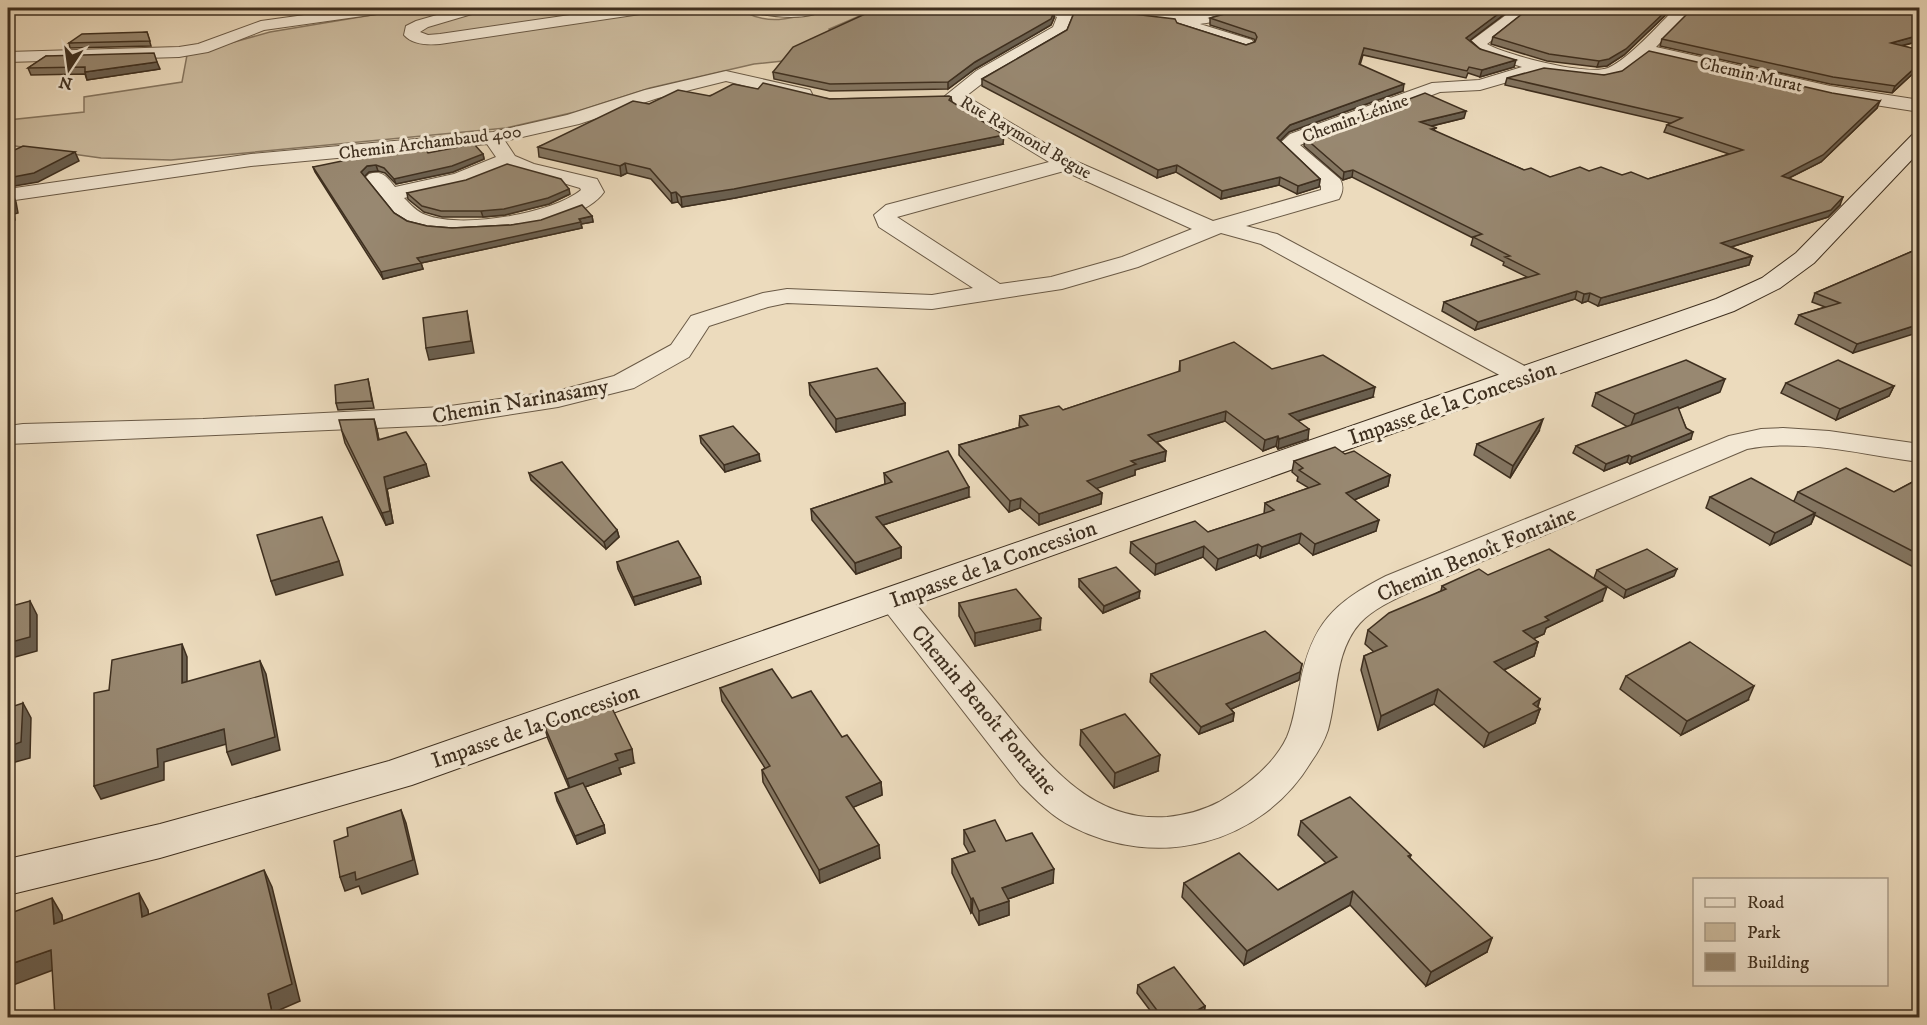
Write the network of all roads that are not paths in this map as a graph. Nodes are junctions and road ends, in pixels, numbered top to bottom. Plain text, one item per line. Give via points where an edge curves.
1 (384, 8) edge
2 (476, 8) edge
3 (647, 8) edge
4 (761, 8) edge
5 (817, 8) edge
6 (1048, 8) edge
7 (1091, 8) edge
8 (1233, 8) edge
9 (1685, 8) edge
10 (1516, 15) edge
11 (1159, 17) junction
12 (1246, 44) edge
13 (1642, 49) junction
14 (8, 57) edge
15 (1541, 67) junction
16 (822, 97) edge
17 (1920, 106) edge
18 (493, 138) junction
19 (1920, 138) edge
20 (508, 160) junction
21 (1066, 164) junction
22 (8, 195) edge
23 (1215, 228) junction
24 (997, 293) junction
25 (1524, 377) junction
26 (8, 435) edge
27 (1920, 453) edge
28 (892, 599) junction
29 (8, 877) edge

1 - 14 street via 261,26 202,48 179,52
2 - 3 street via 422,24 412,30 412,35 440,39
4 - 5 street via 780,14
6 - 21 street, Rue Raymond Begue via 1066,15 1060,30 944,96
7 - 11 street
8 - 11 street via 1196,20
9 - 13 street
10 - 15 street via 1475,44
11 - 12 street
13 - 15 street via 1610,73
13 - 17 street, Chemin Murat via 1830,92
15 - 23 street, Chemin Lénine via 1480,85 1438,87 1297,138 1288,145 1332,183 1331,194
16 - 18 street, Chemin Archambaud 400 via 726,76
18 - 20 street
18 - 22 street, Chemin Archambaud 400 via 251,160
19 - 25 street, Impasse de la Concession via 1805,258 1771,283 1725,305
20 - 20 street via 589,184 593,192 580,204 556,213 479,226 455,226 420,221 406,213 384,186 460,179
21 - 23 street, Rue Raymond Begue
21 - 24 street via 885,215 887,222
23 - 24 street, Chemin Narinasamy via 1130,262 1053,284
23 - 25 street, Rue Raymond Begue via 1269,239
24 - 26 street, Chemin Narinasamy via 932,302 797,296 763,300 700,321 680,351 624,382 558,399 443,416
25 - 28 street, Impasse de la Concession
27 - 28 street, Chemin Benoît Fontaine via 1816,439 1754,438 1370,598 1333,633 1323,656 1309,730 1291,764 1229,818 1182,832 1159,834 1113,826 1088,817 1059,798 1034,774
28 - 29 street, Impasse de la Concession via 397,774 160,841

